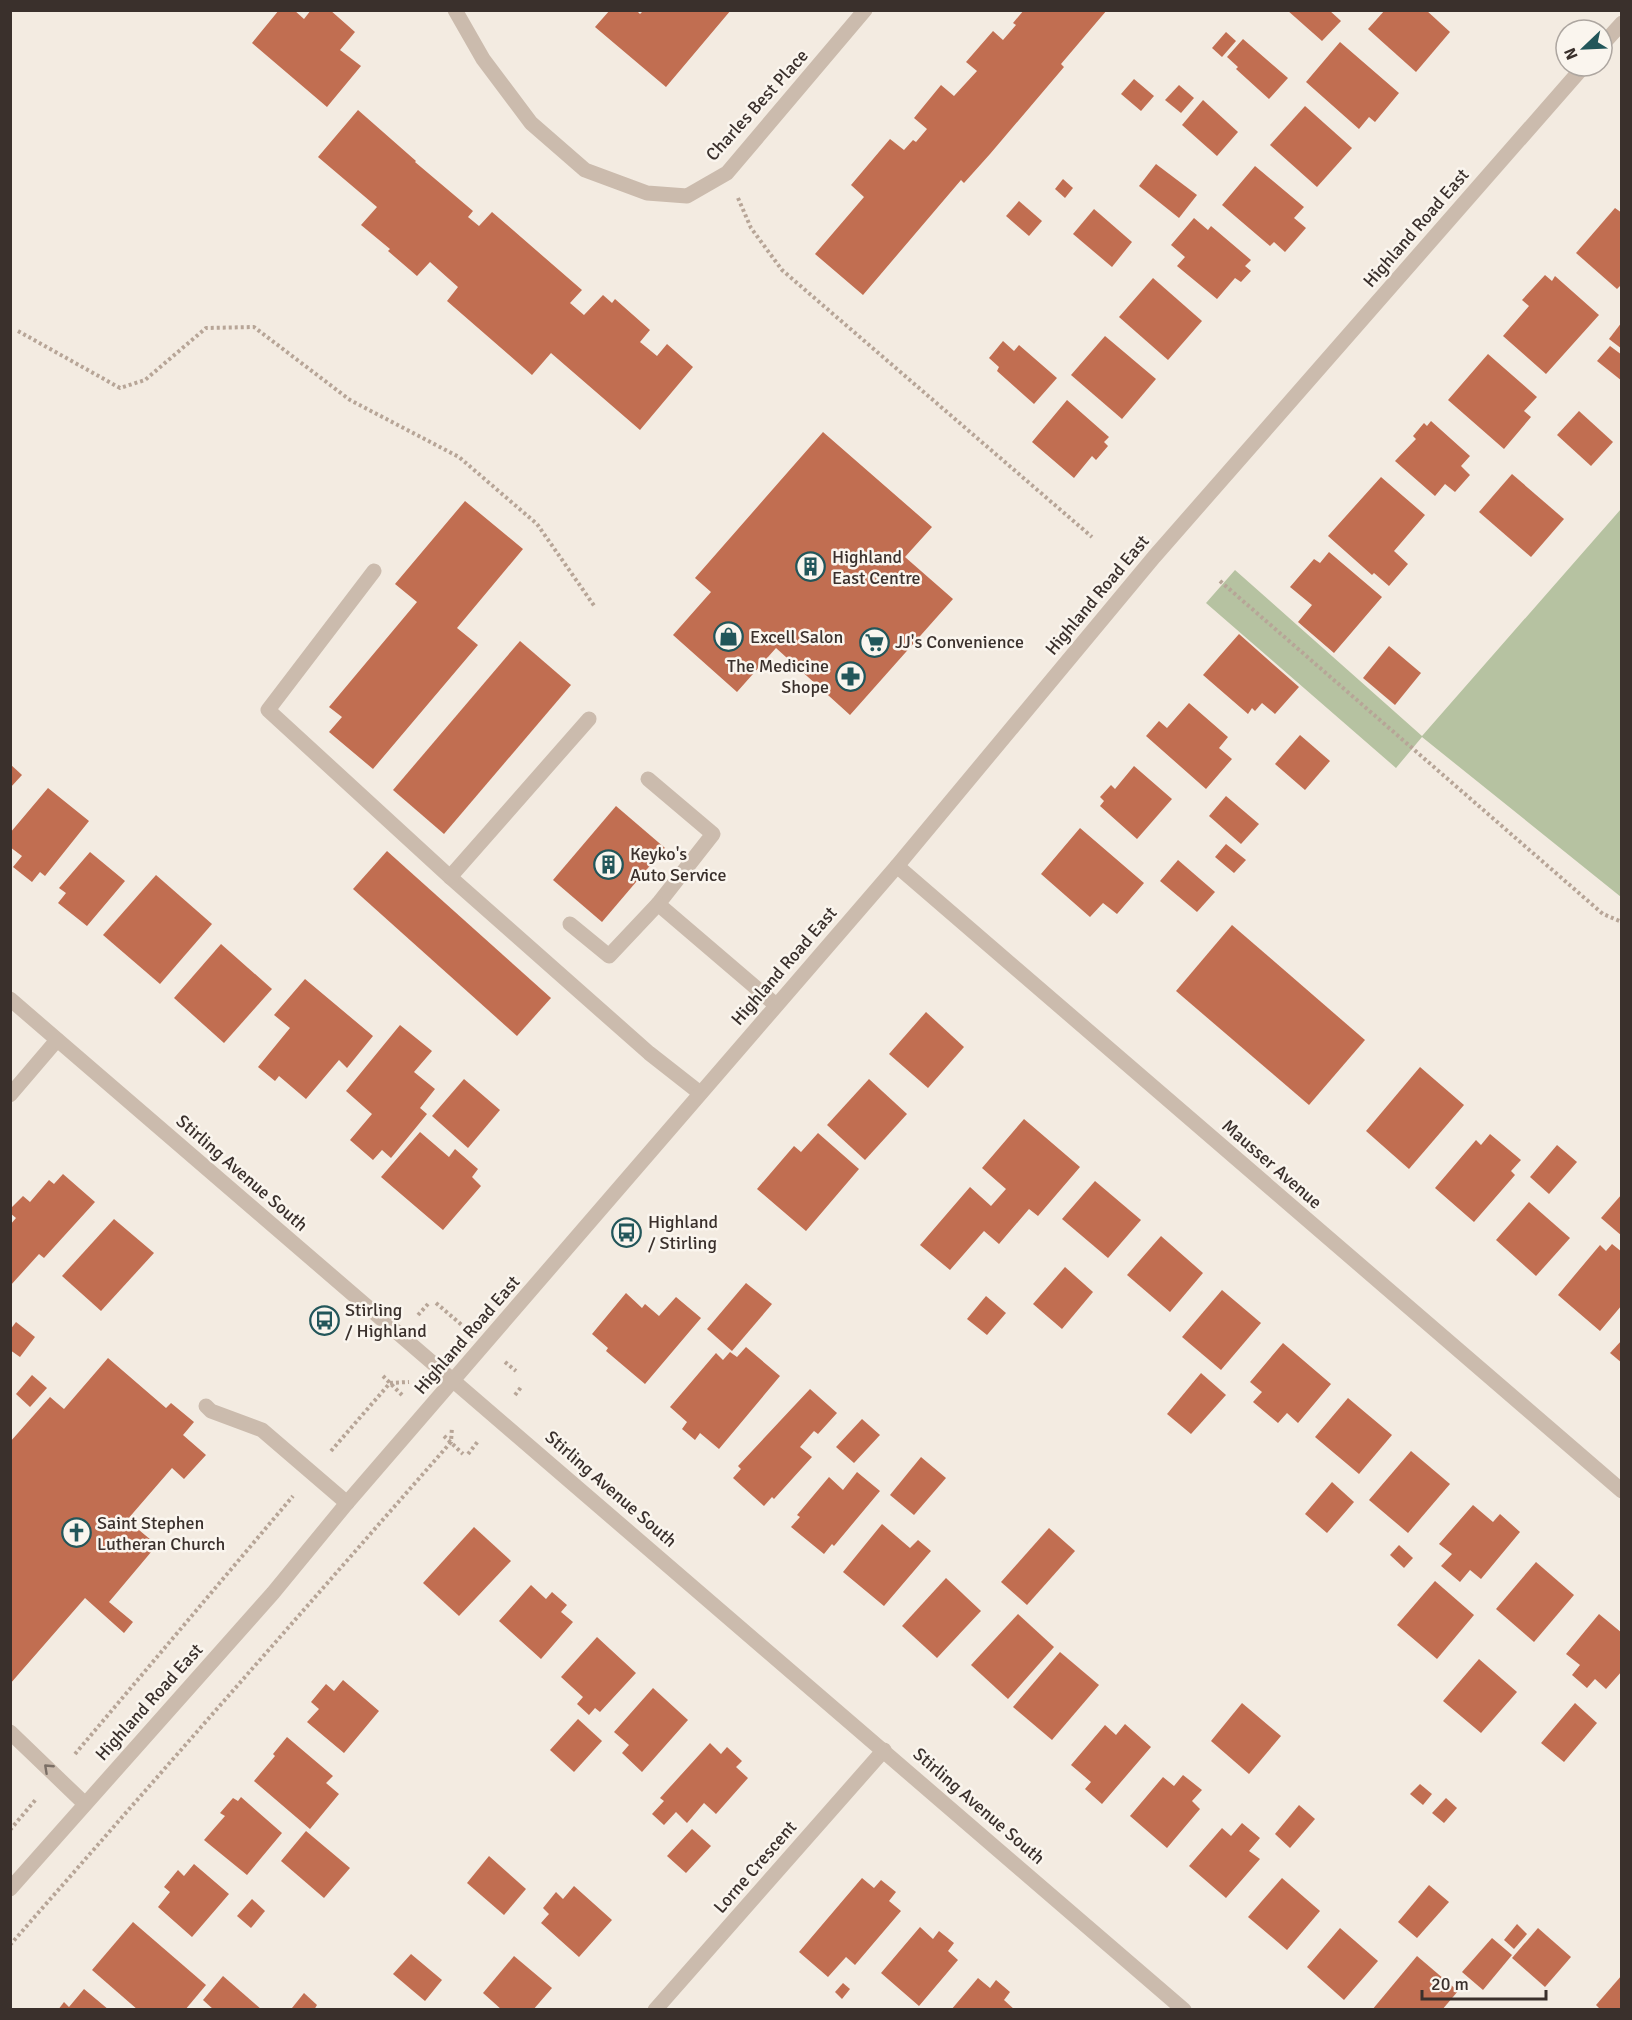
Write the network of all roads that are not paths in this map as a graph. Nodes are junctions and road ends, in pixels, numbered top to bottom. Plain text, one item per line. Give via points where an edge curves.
1 (455, 10) edge
2 (865, 10) edge
3 (1573, 78) edge
4 (374, 570) dead end
5 (589, 719) dead end
6 (648, 779) dead end
7 (897, 866) junction
8 (450, 877) junction
9 (658, 904) junction
10 (570, 924) dead end
11 (10, 999) edge
12 (776, 1005) junction
13 (57, 1040) junction
14 (700, 1093) junction
15 (10, 1095) edge
16 (453, 1380) junction
17 (206, 1406) dead end
18 (1622, 1491) edge
19 (347, 1503) junction
20 (10, 1732) edge
21 (884, 1750) junction
22 (85, 1803) junction
23 (10, 1889) edge
24 (655, 2010) edge
25 (1184, 2010) edge

1 - 2 street, Charles Best Place via 483,58 531,123 585,170 647,193 687,196 726,173
3 - 7 street, Highland Road East via 1154,557
4 - 8 street via 268,710
5 - 8 street
6 - 9 street via 713,834
7 - 12 street, Highland Road East
7 - 18 street, Mausser Avenue
8 - 14 street via 649,1053
9 - 10 street via 609,956
9 - 12 street
11 - 13 street, Stirling Avenue South
12 - 14 street, Highland Road East
13 - 15 street
13 - 16 street, Stirling Avenue South
14 - 16 street, Highland Road East
16 - 19 street, Highland Road East
16 - 21 street, Stirling Avenue South
17 - 19 street via 262,1430
19 - 22 street, Highland Road East via 273,1593
22 -> 20 street
21 - 24 street, Lorne Crescent
21 - 25 street, Stirling Avenue South
22 - 23 street, Highland Road East

